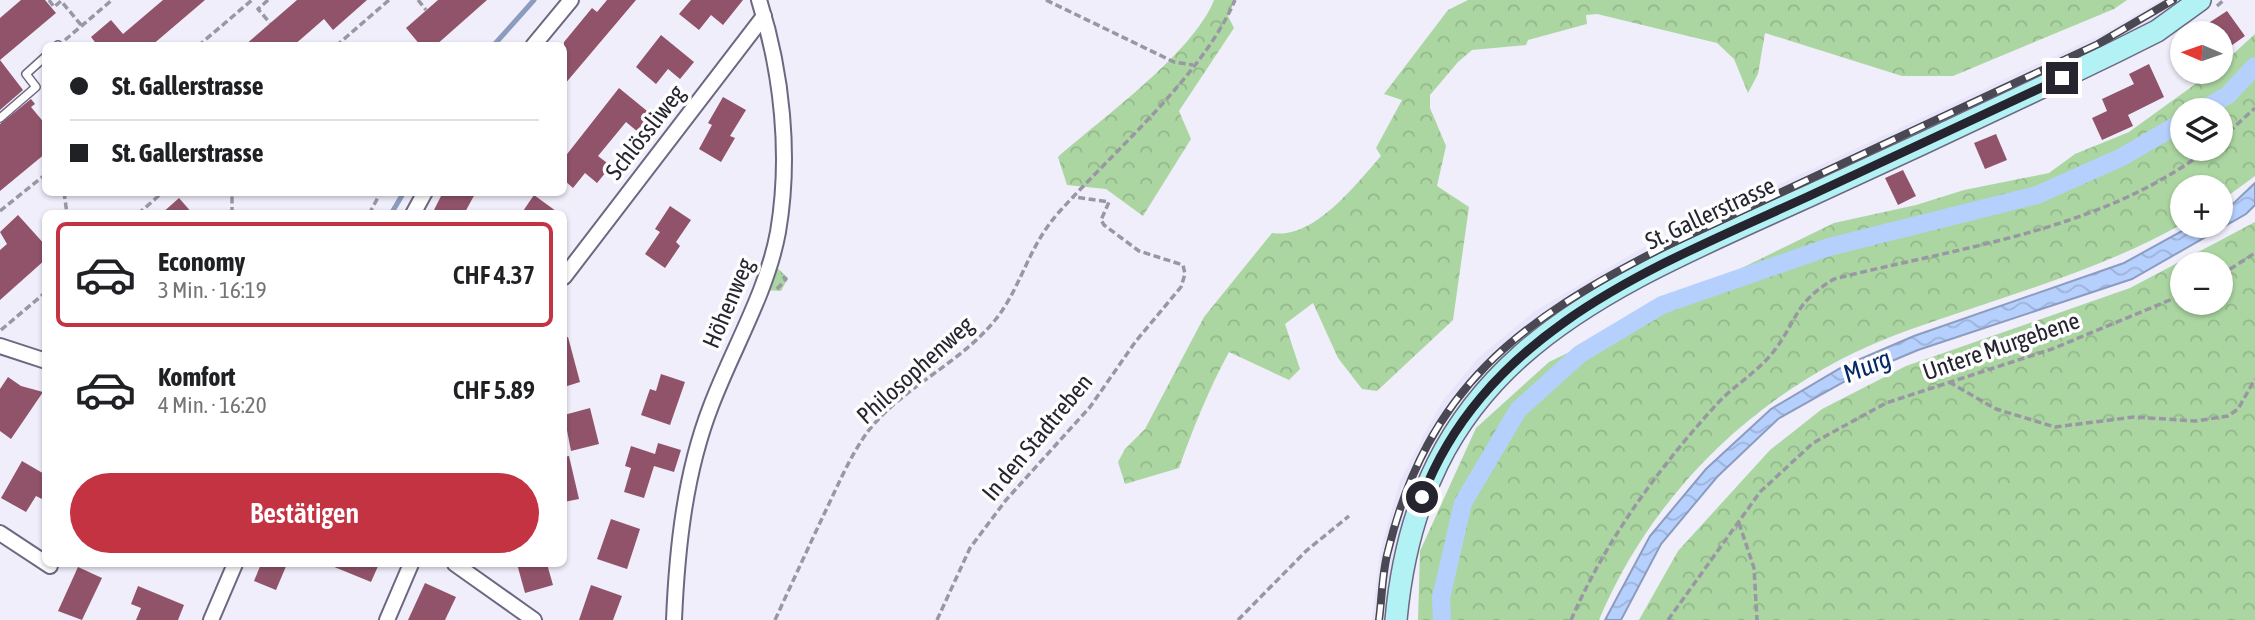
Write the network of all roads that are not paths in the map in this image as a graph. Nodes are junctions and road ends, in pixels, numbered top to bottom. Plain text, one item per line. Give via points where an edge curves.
1 (571, 0) edge
2 (759, 0) edge
3 (2205, 6) edge
4 (764, 16) junction
5 (536, 42) edge
6 (42, 60) edge
7 (0, 118) edge
8 (567, 272) edge
9 (1, 348) edge
10 (42, 360) edge
11 (0, 533) edge
12 (42, 561) edge
13 (234, 567) edge
14 (410, 567) edge
15 (459, 567) edge
16 (211, 620) edge
17 (387, 620) edge
18 (534, 620) edge
19 (674, 620) edge
20 (1396, 620) edge

1 - 5 street
2 - 4 street, Höhenweg
3 - 20 main road, St. Gallerstrasse via 1657,267 1548,332 1495,379 1444,449 1414,520
4 - 8 street, Schlössliweg
4 - 19 street, Höhenweg via 780,99 782,199 778,231 762,285 698,448 681,533
6 - 7 lane via 26,74 36,87
9 - 10 street
11 - 12 street
13 - 16 street
14 - 17 street
15 - 18 street

